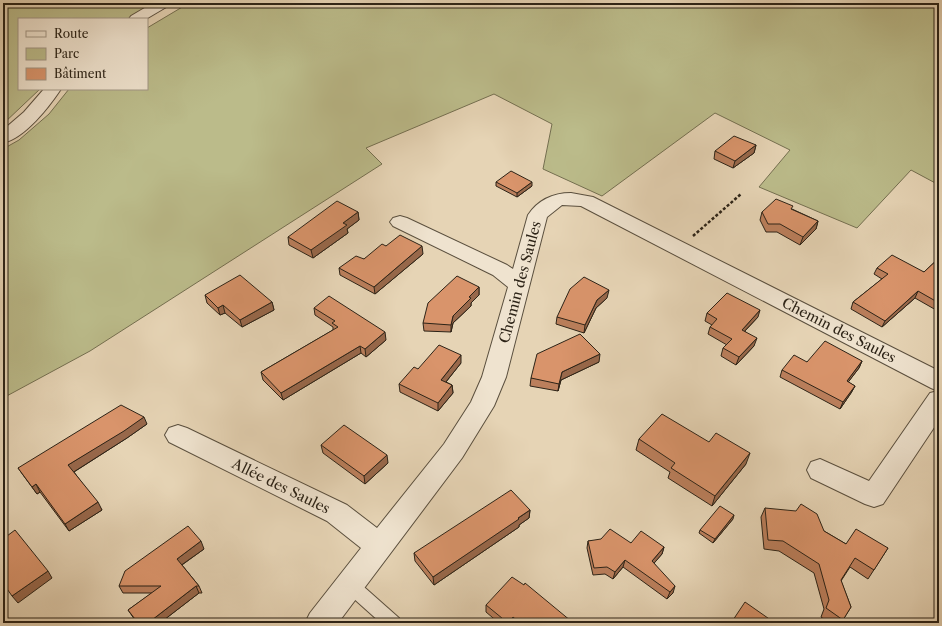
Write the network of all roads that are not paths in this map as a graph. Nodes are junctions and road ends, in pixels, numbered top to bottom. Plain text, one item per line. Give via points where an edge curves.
1 (163, 3) edge
2 (138, 18) edge
3 (52, 90) edge
4 (3, 138) edge
5 (400, 222) dead end
6 (519, 285) junction
7 (939, 382) edge
8 (939, 400) edge
9 (178, 435) dead end
10 (820, 470) dead end
11 (379, 546) junction
12 (349, 584) junction
13 (320, 623) edge
14 (393, 623) edge

1 - 2 street
3 - 4 street via 32,116
5 - 6 street via 500,270
6 - 7 street, Chemin des Saules via 538,215 548,204 562,198 586,200
6 - 11 street, Chemin des Saules via 494,377 482,406 453,451
8 - 10 street via 874,496
9 - 11 street, Allée des Saules via 337,513
11 - 12 street, Chemin des Saules
12 - 13 street, Chemin des Saules
12 - 14 lane

